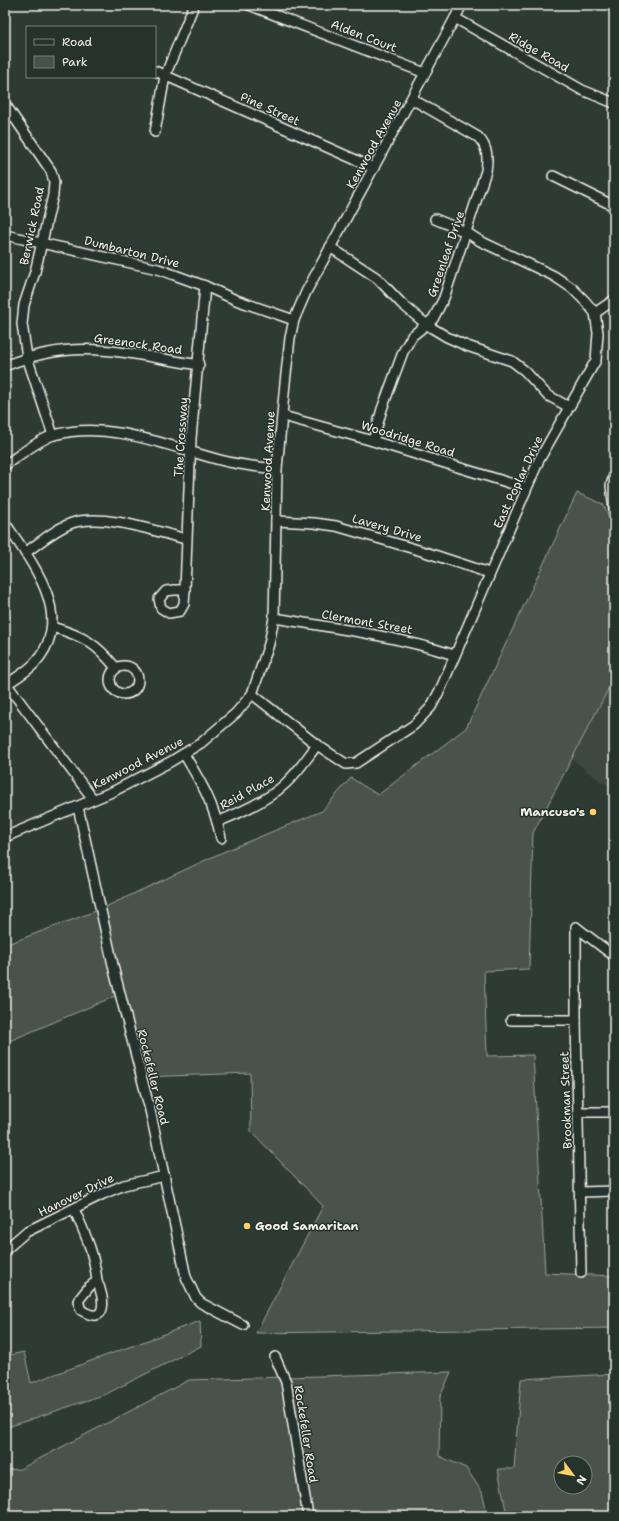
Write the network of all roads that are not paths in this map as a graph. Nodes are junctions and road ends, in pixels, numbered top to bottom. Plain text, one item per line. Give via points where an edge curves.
1 (194, 5) edge
2 (249, 5) edge
3 (462, 5) edge
4 (455, 18) junction
5 (156, 72) edge
6 (425, 73) junction
7 (165, 76) junction
8 (412, 99) junction
9 (614, 103) edge
10 (5, 104) edge
11 (155, 132) dead end
12 (374, 168) junction
13 (553, 176) dead end
14 (614, 206) edge
15 (435, 219) dead end
16 (466, 232) junction
17 (5, 235) edge
18 (42, 242) junction
19 (330, 247) junction
20 (205, 286) junction
21 (614, 300) edge
22 (595, 313) junction
23 (294, 320) junction
24 (428, 325) junction
25 (27, 357) junction
26 (199, 365) junction
27 (5, 366) edge
28 (569, 407) junction
29 (282, 416) junction
30 (52, 435) junction
31 (373, 441) junction
32 (191, 452) junction
33 (5, 465) edge
34 (277, 469) junction
35 (614, 476) edge
36 (526, 488) junction
37 (614, 510) edge
38 (276, 521) junction
39 (5, 523) edge
40 (186, 539) junction
41 (25, 553) junction
42 (489, 573) junction
43 (185, 590) dead end
44 (274, 618) junction
45 (52, 627) junction
46 (454, 655) junction
47 (116, 668) dead end
48 (6, 683) edge
49 (252, 694) junction
50 (317, 745) junction
51 (184, 754) junction
52 (93, 800) junction
53 (78, 806) junction
54 (217, 822) junction
55 (5, 837) edge
56 (221, 838) dead end
57 (614, 956) edge
58 (511, 1020) dead end
59 (576, 1020) junction
60 (578, 1112) junction
61 (614, 1112) edge
62 (165, 1176) junction
63 (614, 1191) edge
64 (580, 1192) junction
65 (74, 1209) junction
66 (5, 1250) edge
67 (581, 1273) dead end
68 (97, 1281) dead end
69 (243, 1325) dead end
70 (275, 1357) dead end
71 (308, 1516) edge

1 - 7 street
2 - 6 street, Alden Court
3 - 4 street, Kenwood Avenue
4 - 6 street, Kenwood Avenue
4 - 9 street, Ridge Road via 582,90
5 - 7 street, Pine Street
6 - 8 street, Kenwood Avenue
7 - 11 street
7 - 12 street, Pine Street
8 - 12 street, Kenwood Avenue
8 - 16 street, Greenleaf Drive via 473,133 485,145 486,171
10 - 18 street, Berwick Road via 51,171 54,182
12 - 19 street, Kenwood Avenue
13 - 14 street
15 - 16 street
16 - 22 street via 561,280
16 - 24 street, Greenleaf Drive via 444,298
17 - 18 street, Dumbarton Drive
18 - 20 street, Dumbarton Drive via 158,269
18 - 25 street, Berwick Road via 22,324
19 - 23 street, Kenwood Avenue
19 - 24 street via 377,278 402,304
20 - 23 street, Dumbarton Drive via 236,300
20 - 26 street, The Crossway
21 - 22 street
22 - 28 street, East Poplar Drive via 598,333 596,360
23 - 29 street, Kenwood Avenue via 287,357
24 - 28 street via 467,346 512,361 547,395
24 - 31 street, Greenleaf Drive via 412,336 403,351
25 - 26 street, Greenock Road via 84,348 129,352
25 - 27 street, Greenock Road
25 - 30 street, Berwick Road
26 - 32 street, The Crossway
28 - 36 street, East Poplar Drive
29 - 31 street, Woodridge Road
29 - 34 street, Kenwood Avenue
30 - 32 street via 75,431 124,434
30 - 33 street
31 - 36 street, Woodridge Road
32 - 34 street via 222,461
32 - 40 street, The Crossway
34 - 38 street, Kenwood Avenue
35 - 37 street via 611,485
36 - 42 street, East Poplar Drive
38 - 42 street, Lavery Drive via 336,526
38 - 44 street, Kenwood Avenue
39 - 41 street
40 - 41 street via 91,519 66,526
40 - 43 street, The Crossway
41 - 45 street via 50,601
42 - 46 street, East Poplar Drive
44 - 46 street, Clermont Street via 420,643
44 - 49 street, Kenwood Avenue via 269,644
45 - 47 street via 77,634 92,642
45 - 48 street via 44,651 34,664
46 - 50 street, East Poplar Drive via 441,688 424,715 396,738 356,763 346,764
48 - 52 street
49 - 50 street
49 - 51 street, Kenwood Avenue via 236,713
50 - 54 street, Reid Place via 284,785 259,802
51 - 52 street, Kenwood Avenue
51 - 54 street via 203,786
52 - 53 street, Kenwood Avenue
53 - 55 street, Kenwood Avenue
53 - 62 street, Rockefeller Road via 115,974
54 - 56 street
57 - 59 street, Brookman Street via 576,927
58 - 59 street
59 - 60 street, Brookman Street
60 - 61 street
60 - 64 street, Brookman Street
62 - 65 street, Hanover Drive via 124,1185
62 - 69 street, Rockefeller Road via 191,1290 201,1303
63 - 64 street
64 - 67 street, Brookman Street
65 - 66 street, Hanover Drive via 26,1232
65 - 68 street via 95,1258
70 - 71 street, Rockefeller Road via 286,1382

